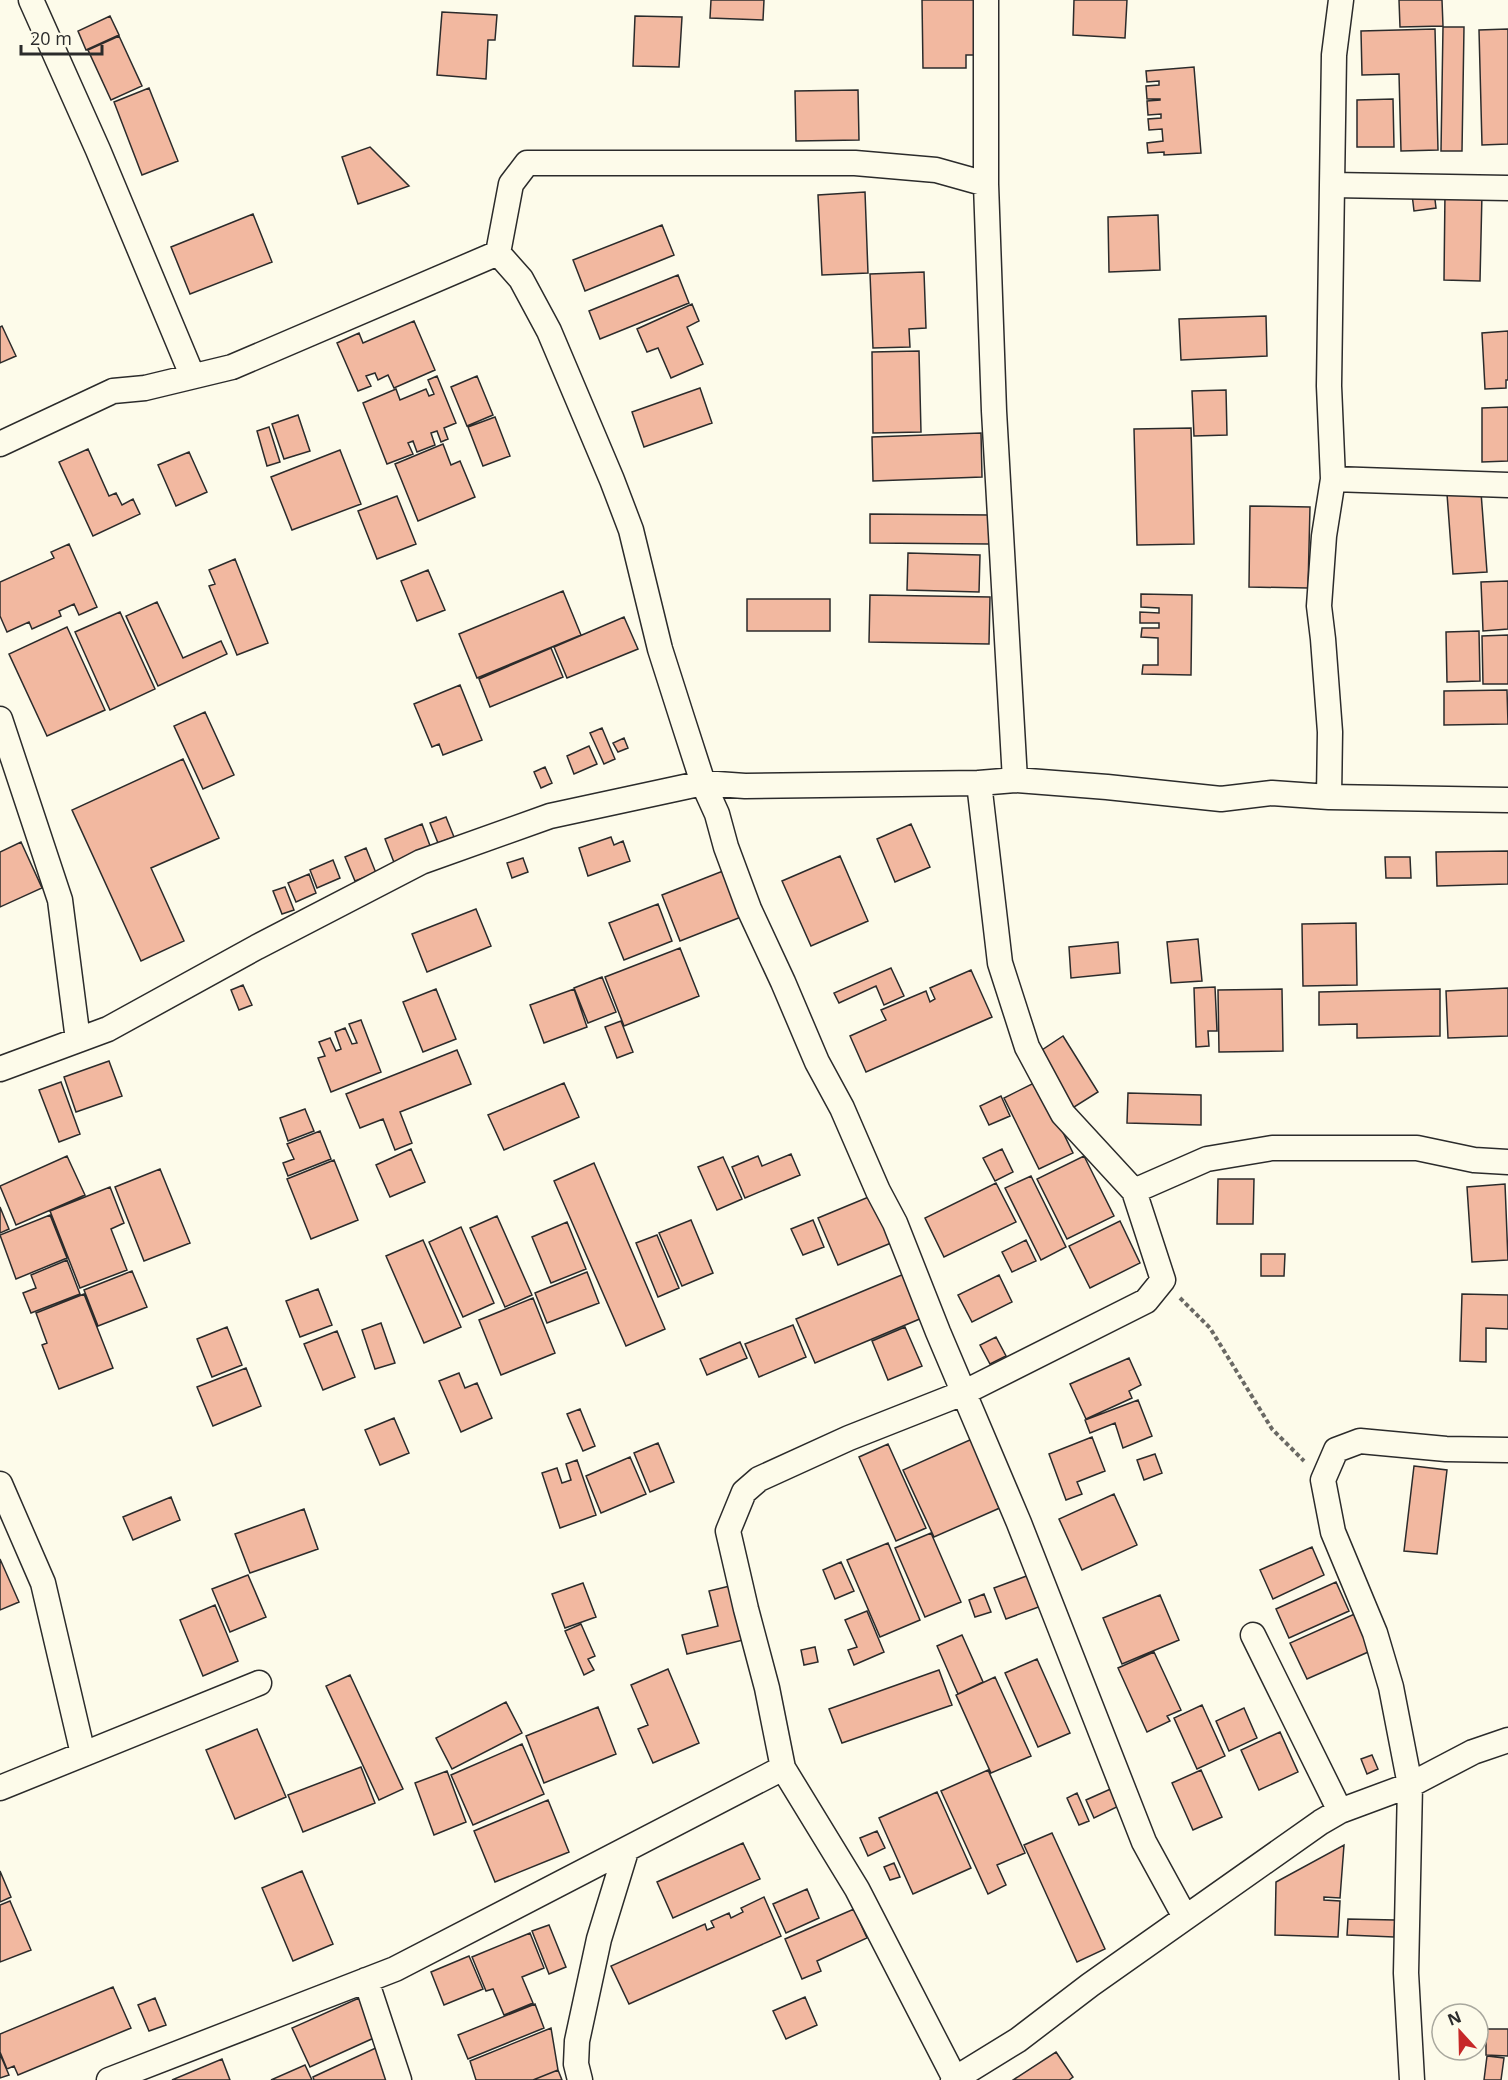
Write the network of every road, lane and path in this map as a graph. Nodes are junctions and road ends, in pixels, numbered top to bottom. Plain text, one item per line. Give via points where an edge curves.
1 (31, 0) edge
2 (986, 0) edge
3 (1341, 0) edge
4 (986, 184) junction
5 (1332, 185) junction
6 (1508, 188) edge
7 (498, 253) junction
8 (192, 375) junction
9 (0, 444) edge
10 (1333, 479) junction
11 (1508, 485) edge
12 (0, 718) edge
13 (1015, 780) junction
14 (703, 783) junction
15 (979, 783) junction
16 (1329, 797) junction
17 (1508, 800) edge
18 (78, 1040) junction
19 (0, 1069) edge
20 (1508, 1162) edge
21 (1134, 1191) junction
22 (1163, 1280) junction
23 (963, 1393) junction
24 (1508, 1450) edge
25 (1323, 1480) junction
26 (0, 1484) edge
27 (1253, 1635) dead end
28 (259, 1683) dead end
29 (1508, 1740) edge
30 (83, 1754) junction
31 (783, 1768) junction
32 (1410, 1785) junction
33 (0, 1788) edge
34 (1340, 1811) junction
35 (626, 1851) junction
36 (1185, 1917) junction
37 (366, 1980) junction
38 (108, 2080) edge
39 (399, 2080) edge
40 (579, 2080) edge
41 (954, 2080) edge
42 (1412, 2080) edge

1 - 8 street
2 - 4 street
3 - 5 street via 1334,55
4 - 7 street via 936,170 855,164 527,162 511,184
4 - 13 street via 994,411
5 - 6 street
5 - 10 street via 1329,386
7 - 8 street via 232,367
7 - 14 street via 521,279 549,331 612,480 631,530 660,649
8 - 9 street via 145,388 113,391
10 - 11 street
10 - 16 street via 1323,536 1319,606 1330,732
12 - 18 street via 60,900
13 - 15 street
13 - 16 street via 1221,799 1272,793
14 - 15 street
14 - 18 street via 550,816 421,862 108,1029
14 - 23 street via 749,909 895,1223
15 - 21 street via 1000,963 1026,1047 1063,1114
16 - 17 street
18 - 19 street
20 - 21 street via 1474,1160 1417,1148 1272,1148 1207,1159
21 - 22 street
22 - 23 street via 1146,1301
22 - 25 path via 1210,1328 1272,1429
23 - 31 street via 849,1438 759,1479 744,1492 728,1531
23 - 36 street via 1144,1842
24 - 25 street via 1360,1441 1336,1450
25 - 32 street via 1333,1532 1375,1633
26 - 30 street via 43,1583
27 - 34 street
28 - 30 street
29 - 32 street via 1473,1752
30 - 33 street
31 - 35 street
31 - 41 street via 893,1956
32 - 34 street
32 - 42 street via 1406,1973
34 - 36 street
35 - 37 street via 395,1969
35 - 40 street via 599,1938 580,2030 576,2064
36 - 41 street via 1018,2040
37 - 38 street
37 - 39 street

